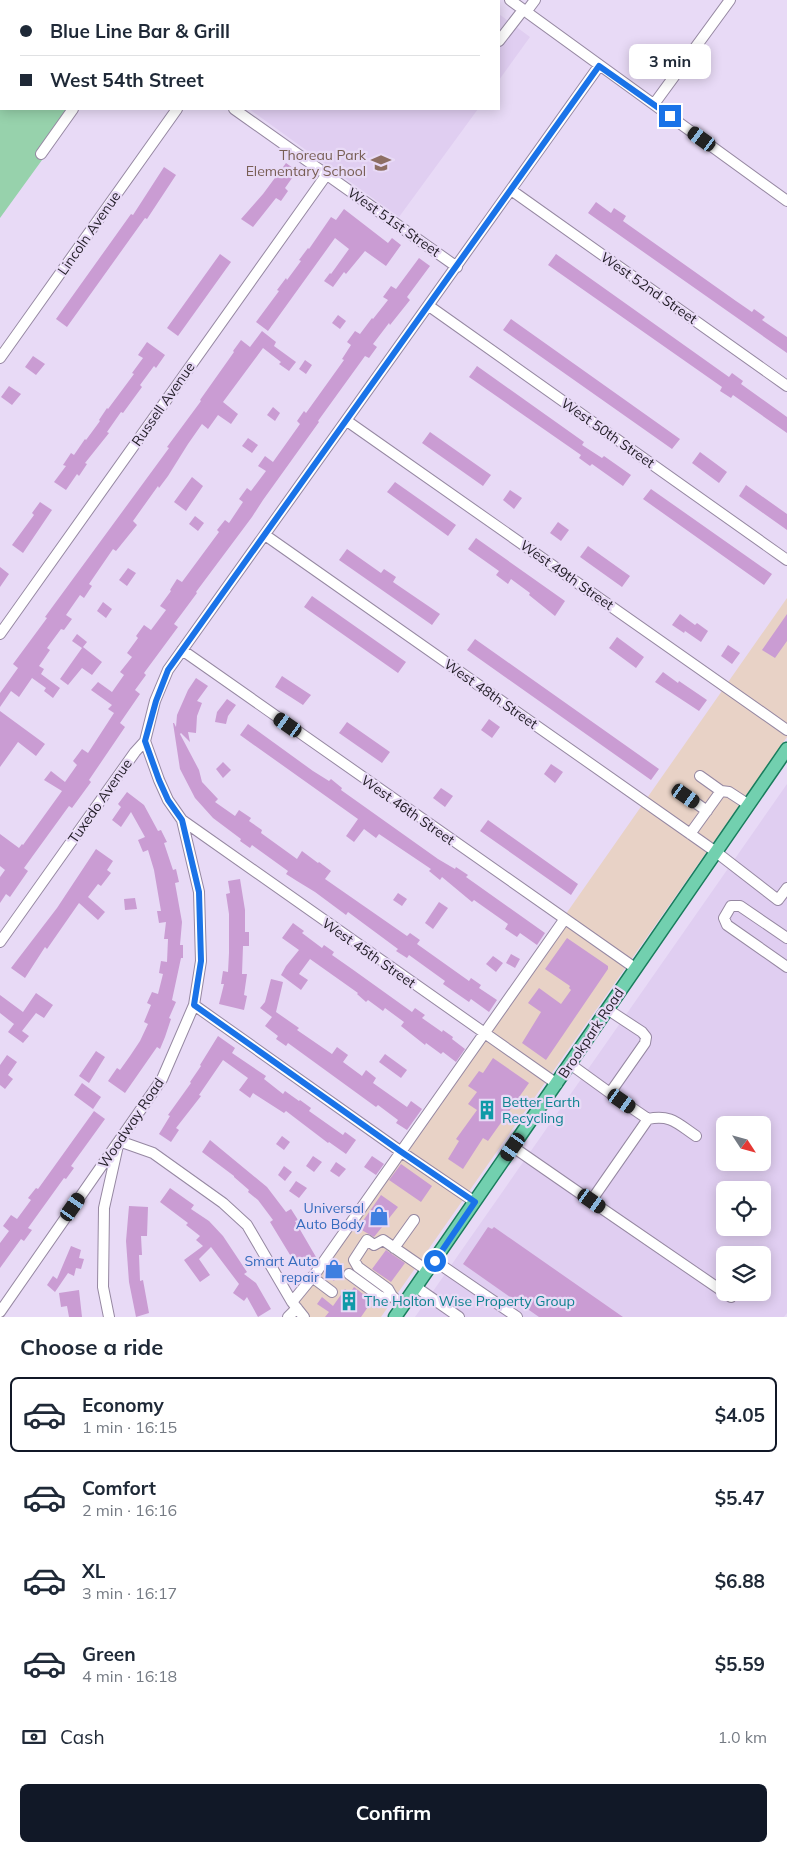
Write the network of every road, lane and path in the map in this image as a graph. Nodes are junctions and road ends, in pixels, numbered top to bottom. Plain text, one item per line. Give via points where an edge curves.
1 (510, 0) edge
2 (535, 0) edge
3 (730, 0) edge
4 (525, 11) junction
5 (500, 39) edge
6 (599, 66) junction
7 (654, 104) junction
8 (72, 110) edge
9 (176, 110) edge
10 (235, 110) edge
11 (41, 154) dead end
12 (327, 174) junction
13 (511, 190) junction
14 (785, 196) edge
15 (457, 267) junction
16 (429, 306) junction
17 (0, 358) edge
18 (787, 386) edge
19 (347, 421) junction
20 (265, 536) junction
21 (787, 560) edge
22 (0, 634) edge
23 (182, 650) junction
24 (787, 730) edge
25 (145, 741) junction
26 (787, 749) edge
27 (700, 776) dead end
28 (720, 791) junction
29 (686, 796) dead end
30 (749, 805) junction
31 (707, 810) junction
32 (182, 820) junction
33 (690, 834) junction
34 (716, 852) junction
35 (787, 888) edge
36 (564, 920) junction
37 (787, 938) edge
38 (0, 942) edge
39 (787, 967) edge
40 (635, 968) junction
41 (194, 1005) junction
42 (607, 1009) junction
43 (484, 1035) junction
44 (570, 1064) junction
45 (557, 1084) junction
46 (610, 1093) junction
47 (648, 1119) junction
48 (696, 1136) dead end
49 (120, 1141) junction
50 (513, 1147) junction
51 (400, 1151) junction
52 (592, 1201) junction
53 (475, 1202) junction
54 (414, 1220) dead end
55 (394, 1248) junction
56 (431, 1266) junction
57 (349, 1274) dead end
58 (312, 1278) junction
59 (416, 1287) junction
60 (716, 1287) edge
61 (332, 1292) dead end
62 (392, 1296) junction
63 (294, 1305) junction
64 (403, 1306) junction
65 (0, 1312) edge
66 (109, 1317) edge
67 (288, 1317) edge
68 (304, 1317) edge
69 (395, 1317) edge
70 (458, 1317) edge
71 (517, 1317) edge

1 - 4 street
2 - 4 street
3 - 7 street
4 - 5 street
4 - 6 street
6 - 7 street
6 - 13 street, Tuxedo Avenue
7 - 14 street
8 - 11 street
9 - 17 street, Lincoln Avenue
10 - 12 street, West 51st Street
12 - 15 street, West 51st Street
12 - 22 street, Russell Avenue
13 - 15 street, Tuxedo Avenue
13 - 18 street, West 52nd Street
15 - 16 street, Tuxedo Avenue
16 - 19 street, Tuxedo Avenue
16 - 21 street, West 50th Street
19 - 20 street, Tuxedo Avenue
19 - 24 street, West 49th Street
20 - 23 street, Tuxedo Avenue
20 - 33 street, West 48th Street
23 - 25 street, Tuxedo Avenue via 168,670
23 - 36 street, West 46th Street
25 - 32 street, Woodway Road via 168,800
25 - 38 street, Tuxedo Avenue
26 - 30 main road, Brookpark Road
27 - 28 street
28 - 30 street via 729,792
28 - 31 street
29 - 31 street
30 - 34 main road, Brookpark Road
31 - 33 street
32 - 41 street, Woodway Road via 199,892 201,961
32 - 43 street, West 45th Street
33 - 34 street, West 48th Street
34 - 35 street, West 48th Street via 778,900
34 - 40 main road, Brookpark Road
36 - 40 street, West 46th Street
36 - 43 street
37 - 39 street via 740,906 731,906 724,918 727,925
40 - 42 main road, Brookpark Road
41 - 49 street, Woodway Road via 162,1079
41 - 51 street
42 - 44 main road, Brookpark Road
42 - 46 street via 642,1032 646,1040
43 - 45 street, West 45th Street
43 - 51 street
44 - 45 main road, Brookpark Road
44 - 46 street
45 - 50 main road, Brookpark Road
46 - 47 street
47 - 48 street via 669,1118
47 - 52 street
49 - 63 street via 153,1153 223,1203 247,1225
49 - 65 street, Woodway Road
49 - 66 street via 104,1208 103,1287
50 - 52 street
50 - 53 main road, Brookpark Road
51 - 53 street
51 - 58 street
52 - 60 street
53 - 56 main road, Brookpark Road
54 - 55 street
55 - 56 street
55 - 62 street via 384,1240 374,1244 367,1240 354,1260
56 - 59 main road, Brookpark Road
56 - 71 street
57 - 62 street via 382,1298
58 - 61 street
58 - 63 street
59 - 64 main road, Brookpark Road
59 - 70 street
62 - 64 street
63 - 67 street
63 - 68 street
64 - 69 main road, Brookpark Road

